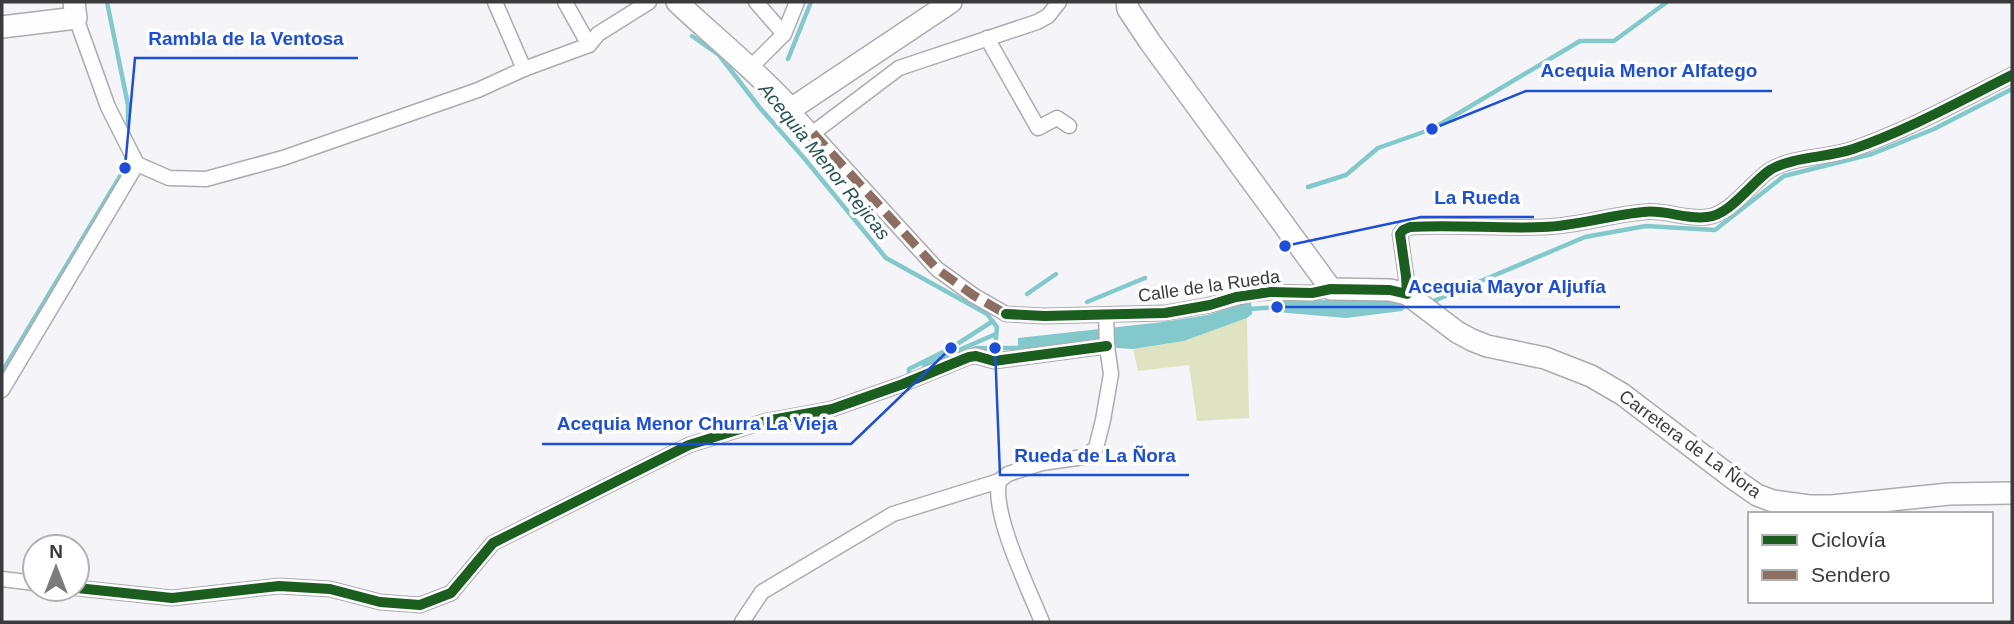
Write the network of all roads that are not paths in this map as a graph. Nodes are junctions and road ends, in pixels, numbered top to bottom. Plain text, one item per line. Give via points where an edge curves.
1 (495, 2) edge
2 (565, 2) edge
3 (649, 2) edge
4 (677, 2) edge
5 (756, 2) edge
6 (797, 2) edge
7 (951, 2) edge
8 (1059, 2) edge
9 (1124, 4) edge
10 (75, 10) edge
11 (2, 27) edge
12 (784, 34) junction
13 (987, 38) junction
14 (589, 45) junction
15 (750, 68) junction
16 (524, 69) junction
17 (2012, 75) edge
18 (791, 109) junction
19 (1069, 126) dead end
20 (813, 133) junction
21 (137, 164) junction
22 (1331, 289) junction
23 (1415, 300) junction
24 (1106, 320) junction
25 (1107, 346) junction
26 (2, 390) edge
27 (999, 481) junction
28 (2012, 493) edge
29 (2, 579) edge
30 (21, 581) edge
31 (91, 589) edge
32 (742, 622) edge
33 (1042, 622) edge

1 - 16 street
2 - 14 street
3 - 14 street via 598,34
4 - 15 main road, Calle de la Rueda
5 - 12 street
6 - 12 street
7 - 18 main road
8 - 13 street via 1037,22
9 - 22 main road
10 - 11 main road
10 - 21 street via 108,107
12 - 15 street
13 - 19 street via 1038,128 1057,118
13 - 20 street via 899,68
14 - 16 street
15 - 18 main road, Calle de la Rueda
16 - 21 street via 478,90 283,158 206,179 169,178
17 - 23 street via 1868,144 1783,164 1727,208 1706,218 1644,211 1545,227 1410,227 1400,234
18 - 20 street, Calle de la Rueda
20 - 24 street, Calle de la Rueda via 937,270 973,295 1014,316
21 - 26 street
22 - 23 main road via 1390,290
22 - 24 street, Calle de la Rueda via 1270,292
23 - 28 main road, Carretera de La Ñora via 1472,340 1545,358 1591,376 1757,495 1773,501 1832,506 1949,494
24 - 25 street
25 - 27 street via 1111,374 1096,448 1084,457 1042,463
25 - 31 street via 994,361 969,357 832,409 766,421 689,444 493,543 451,593 420,605 380,602 330,589 279,586 172,598
27 - 32 street via 893,514 762,592
27 - 33 street via 1002,520
29 - 30 street

